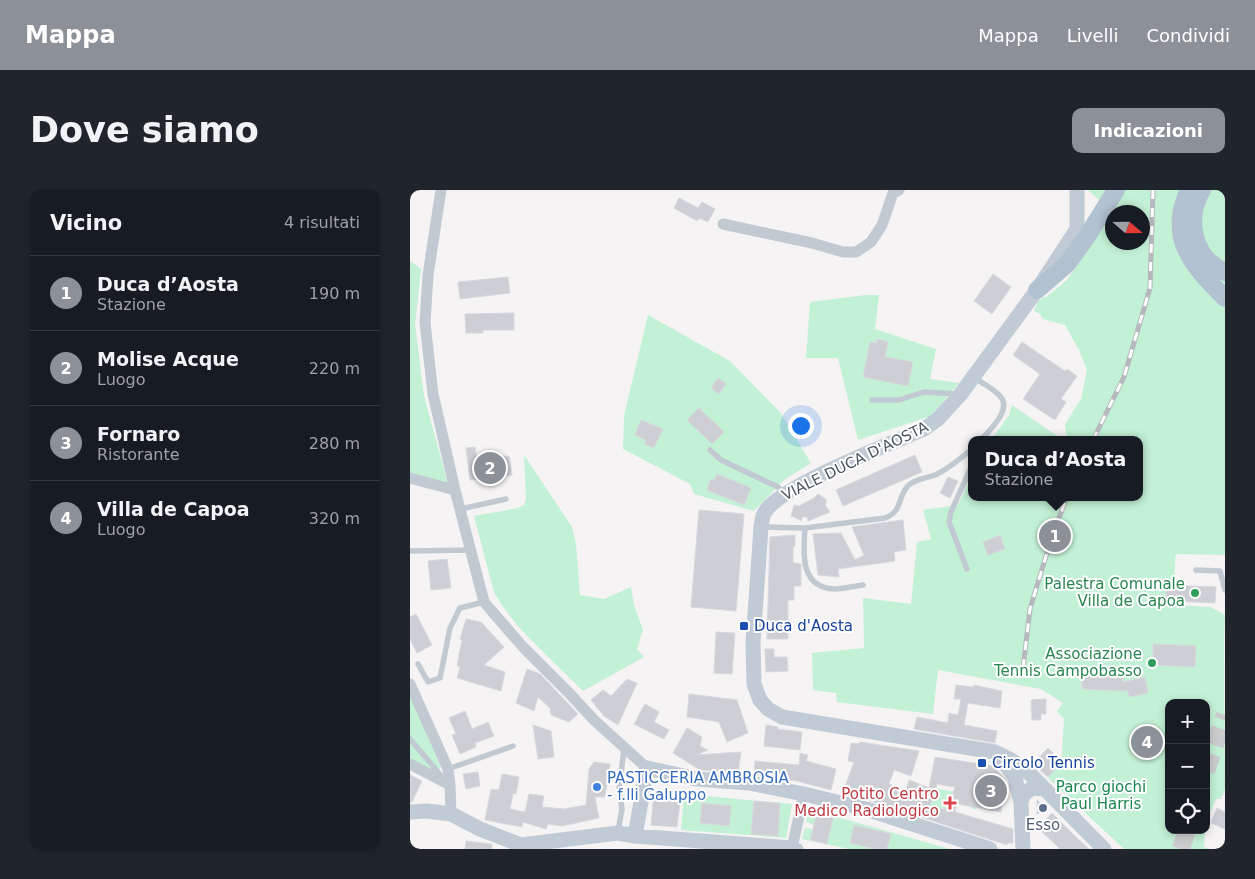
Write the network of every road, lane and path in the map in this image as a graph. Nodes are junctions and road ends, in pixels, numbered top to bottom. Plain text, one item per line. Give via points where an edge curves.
1 (441, 190) edge
2 (899, 190) edge
3 (1078, 190) edge
4 (1190, 190) edge
5 (1202, 190) edge
6 (1108, 192) edge
7 (724, 224) dead end
8 (1077, 229) junction
9 (1225, 272) edge
10 (1037, 290) junction
11 (1225, 298) edge
12 (973, 376) junction
13 (960, 395) junction
14 (872, 400) dead end
15 (984, 436) edge
16 (710, 450) dead end
17 (968, 452) edge
18 (968, 474) edge
19 (410, 478) edge
20 (455, 490) junction
21 (785, 495) junction
22 (506, 499) dead end
23 (460, 509) junction
24 (761, 527) junction
25 (805, 528) junction
26 (471, 550) junction
27 (410, 552) edge
28 (967, 569) dead end
29 (1196, 570) dead end
30 (863, 586) dead end
31 (1225, 590) edge
32 (484, 602) junction
33 (418, 664) dead end
34 (410, 684) edge
35 (410, 739) edge
36 (513, 746) dead end
37 (624, 746) junction
38 (995, 752) junction
39 (410, 764) edge
40 (647, 768) junction
41 (448, 769) junction
42 (450, 785) junction
43 (1044, 789) junction
44 (804, 794) junction
45 (1021, 803) junction
46 (410, 812) edge
47 (451, 814) junction
48 (618, 833) junction
49 (635, 836) junction
50 (546, 846) edge
51 (726, 846) edge
52 (520, 847) edge
53 (794, 849) edge
54 (990, 849) edge
55 (1023, 849) edge
56 (1104, 849) edge

1 - 20 street via 428,275 426,323 433,394
2 - 7 street via 893,194 882,225 871,242 856,252 843,252
3 - 8 main road
4 - 11 main road via 1181,217 1182,237 1195,266
5 - 9 main road via 1194,210 1193,228 1198,248 1206,259
6 - 8 main road
6 - 10 main road via 1067,264
8 - 10 main road, VIALE DUCA D'AOSTA
10 - 12 main road, VIALE DUCA D'AOSTA
12 - 13 main road, VIALE DUCA D'AOSTA
12 - 15 lane via 1001,396 1004,402 1002,414
13 - 14 lane via 924,392 899,400
13 - 21 main road, VIALE DUCA D'AOSTA via 924,430
16 - 21 lane via 721,460 778,487
17 - 25 lane via 937,474 910,483 893,515
18 - 28 lane via 951,512 950,522
19 - 20 street
20 - 23 street
21 - 24 main road, VIALE DUCA D'AOSTA via 764,513
22 - 23 lane
23 - 26 street
24 - 25 lane
24 - 38 main road, VIALE DUCA D'AOSTA via 754,684 760,700 768,709 782,717
25 - 30 lane via 803,554 808,573 818,585 835,589
26 - 27 lane
26 - 32 street
29 - 31 lane via 1220,571
32 - 33 lane via 460,608 450,628 440,678 428,682
32 - 37 street via 523,647
34 - 41 street
35 - 42 lane
36 - 41 lane
37 - 40 street
37 - 48 lane
38 - 43 main road, VIALE DUCA D'AOSTA via 1027,771
38 - 45 main road via 1015,777
39 - 42 street
40 - 44 main road via 697,780 749,783
40 - 49 main road
41 - 42 street
42 - 47 street
43 - 45 main road via 1036,787 1029,790
43 - 56 main road, VIALE DUCA D'AOSTA
44 - 53 street
44 - 54 main road via 866,809
45 - 55 main road
46 - 47 main road
47 - 52 main road
48 - 49 main road
48 - 50 main road
49 - 51 main road
50 - 52 main road
51 - 53 main road

